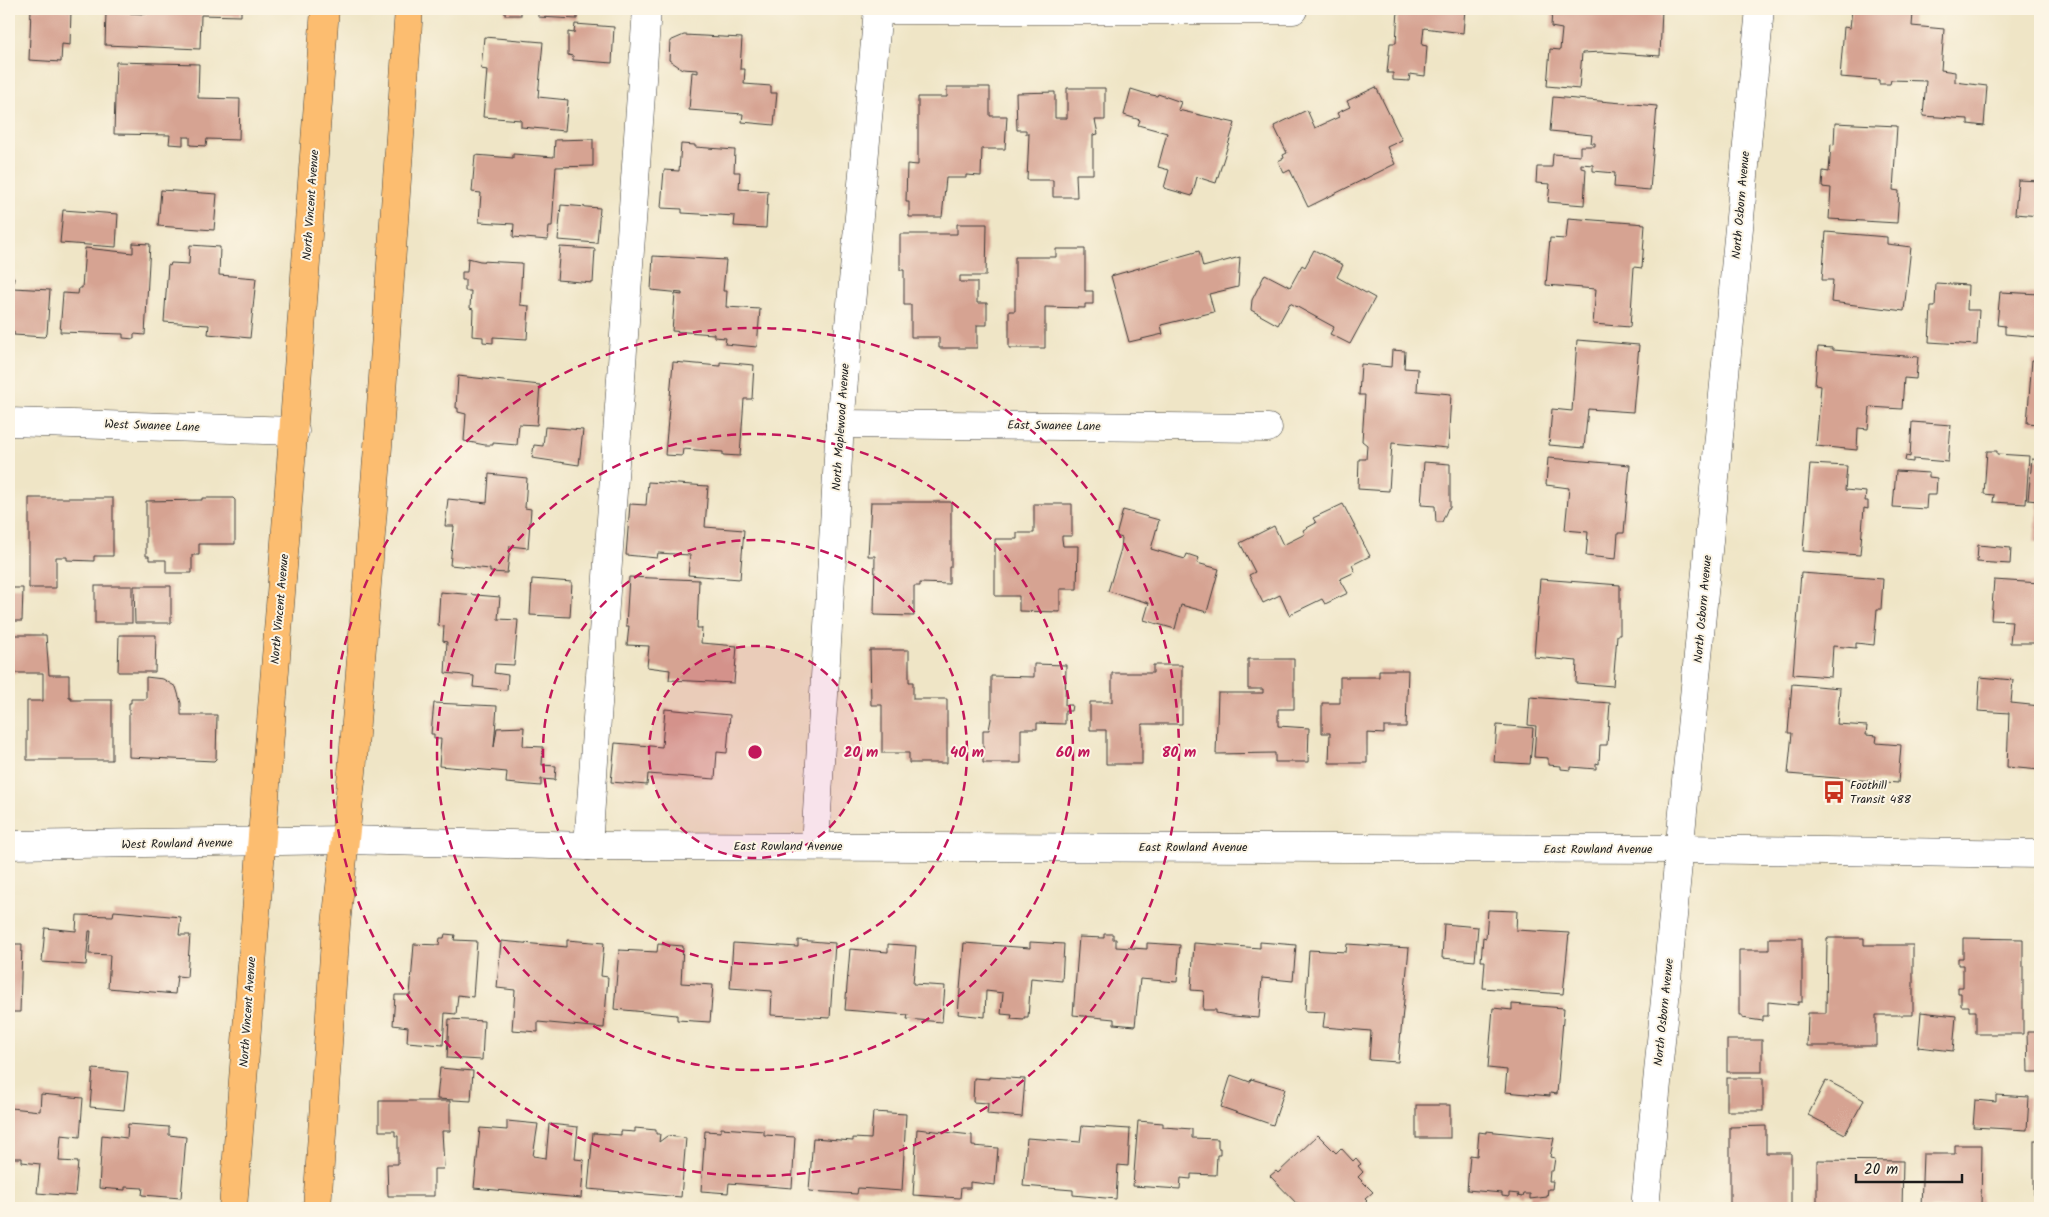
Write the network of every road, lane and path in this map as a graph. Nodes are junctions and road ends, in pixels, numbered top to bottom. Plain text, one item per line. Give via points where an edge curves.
1 (325, 9) edge
2 (408, 9) edge
3 (647, 9) edge
4 (878, 9) edge
5 (1760, 9) edge
6 (1293, 10) edge
7 (9, 422) edge
8 (840, 424) junction
9 (1268, 428) dead end
10 (295, 431) junction
11 (346, 840) junction
12 (260, 843) junction
13 (9, 846) edge
14 (588, 846) junction
15 (814, 846) junction
16 (1680, 849) junction
17 (2040, 854) edge
18 (233, 1208) edge
19 (317, 1208) edge
20 (1645, 1208) edge

1 - 10 main road, North Vincent Avenue
2 - 11 main road
3 - 14 street
4 - 6 street
4 - 8 street, North Maplewood Avenue
5 - 16 street, North Osborn Avenue
7 - 10 street, West Swanee Lane
8 - 9 street, East Swanee Lane
8 - 15 street, North Maplewood Avenue
10 - 12 main road, North Vincent Avenue
11 - 12 street, West Rowland Avenue
11 - 14 street, East Rowland Avenue
11 - 19 main road via 336,925
12 - 13 street, West Rowland Avenue
12 - 18 main road, North Vincent Avenue
14 - 15 street, East Rowland Avenue
15 - 16 street, East Rowland Avenue
16 - 17 street, East Rowland Avenue
16 - 20 street, North Osborn Avenue

